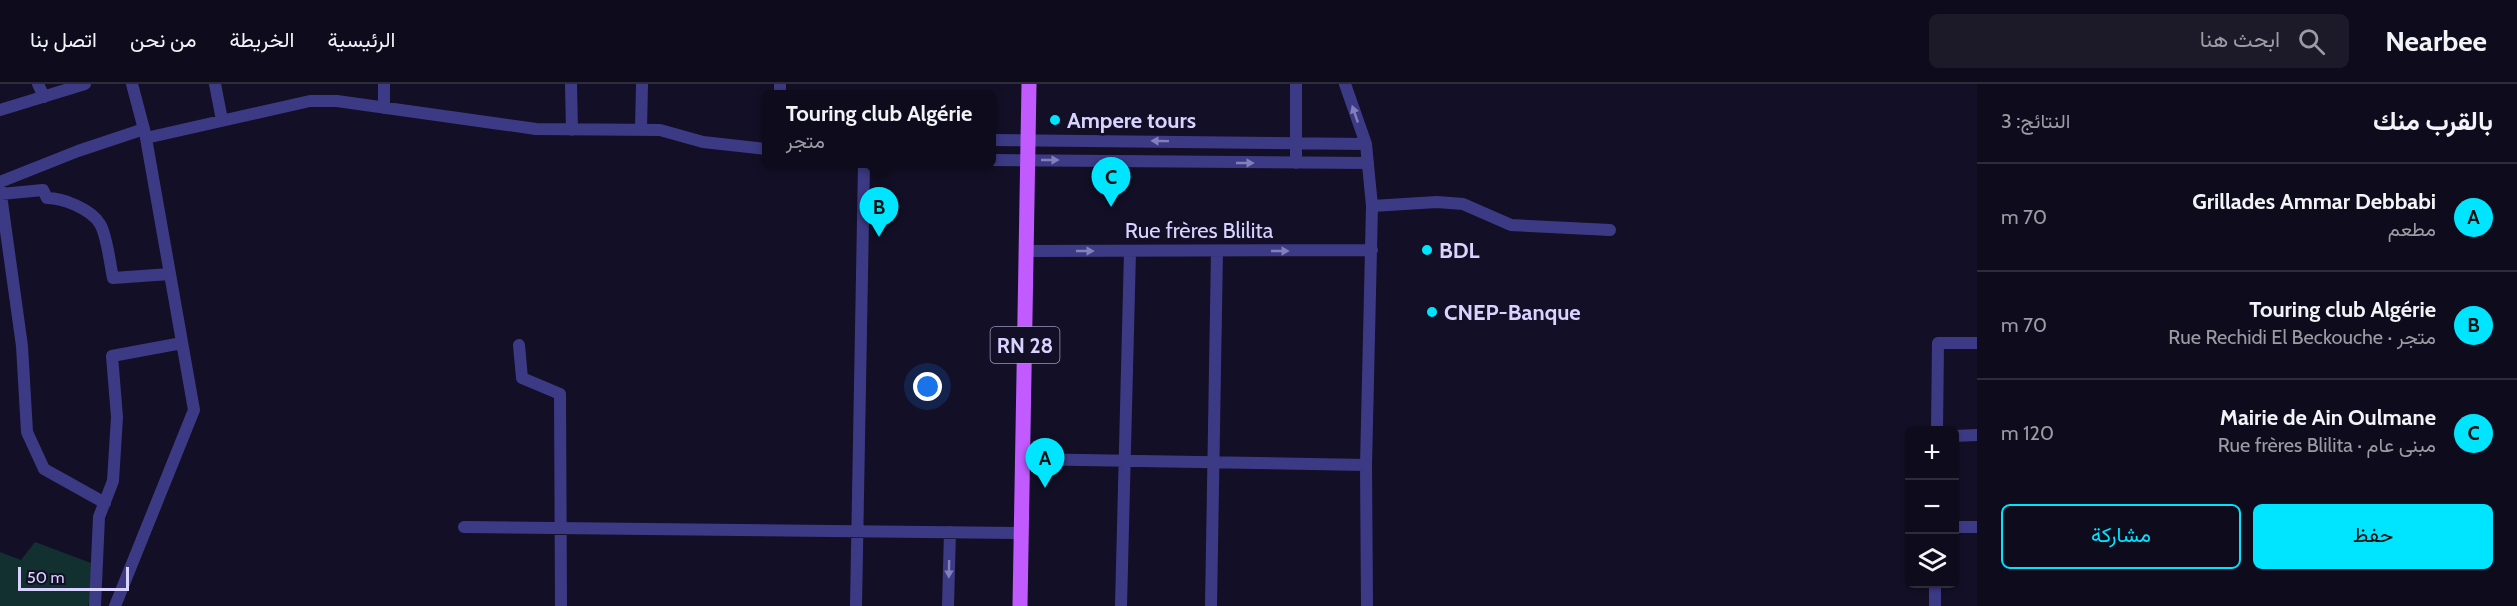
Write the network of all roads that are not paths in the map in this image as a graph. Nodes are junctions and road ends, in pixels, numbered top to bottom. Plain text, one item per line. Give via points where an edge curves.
1 (38, 84) edge
2 (85, 84) edge
3 (132, 84) edge
4 (215, 84) edge
5 (384, 84) edge
6 (571, 84) edge
7 (642, 84) edge
8 (1029, 84) edge
9 (1296, 84) edge
10 (1345, 84) edge
11 (44, 97) junction
12 (384, 108) junction
13 (0, 110) edge
14 (222, 120) junction
15 (572, 130) junction
16 (641, 130) junction
17 (145, 133) junction
18 (996, 140) edge
19 (1028, 140) junction
20 (762, 141) edge
21 (703, 142) junction
22 (1295, 143) junction
23 (1366, 144) junction
24 (762, 149) edge
25 (996, 160) edge
26 (1028, 160) junction
27 (1296, 163) junction
28 (1368, 163) junction
29 (864, 168) edge
30 (0, 188) edge
31 (1372, 206) junction
32 (1610, 230) dead end
33 (1372, 250) junction
34 (1026, 251) junction
35 (1130, 251) junction
36 (1217, 251) junction
37 (170, 274) junction
38 (183, 343) junction
39 (1977, 343) edge
40 (519, 345) dead end
41 (1937, 426) edge
42 (1977, 435) edge
43 (1959, 436) edge
44 (1023, 459) junction
45 (1125, 460) junction
46 (1214, 462) junction
47 (1366, 465) junction
48 (105, 503) junction
49 (464, 526) dead end
50 (1959, 527) edge
51 (1977, 527) edge
52 (562, 528) junction
53 (856, 531) junction
54 (950, 532) junction
55 (1021, 533) junction
56 (1935, 588) edge
57 (95, 606) edge
58 (115, 606) edge
59 (561, 606) edge
60 (856, 606) edge
61 (948, 606) edge
62 (1020, 606) edge
63 (1121, 606) edge
64 (1211, 606) edge
65 (1367, 606) edge
66 (1935, 606) edge

1 - 11 street
2 - 11 street
3 - 17 street
4 - 14 street
5 - 12 street
6 - 15 street
7 - 16 street
8 - 19 main road, RN 28
9 - 22 street
23 -> 10 street
11 - 13 street
12 - 14 street via 310,101
12 - 15 street via 536,129
14 - 17 street
15 - 16 street
16 - 21 street via 660,130
17 - 30 street via 78,151
17 - 37 street
18 - 19 street
22 -> 19 street
19 - 26 main road, RN 28
20 - 21 street
21 - 24 street
22 - 23 street
22 - 27 street
23 - 28 street
25 - 26 street
26 -> 27 street
26 - 34 main road, RN 28
27 - 28 street
28 - 31 street
29 - 53 street
30 - 37 street via 43,190 47,198 76,205 100,223 113,278
30 - 48 street via 22,346 27,432 44,469
31 - 32 street via 1463,204 1510,225
31 - 33 street
36 -> 33 street, Rue frères Blilita
33 - 47 street
34 -> 35 street, Rue frères Blilita
34 - 44 main road, RN 28
35 - 36 street, Rue frères Blilita
35 - 45 street
36 - 46 street
37 - 38 street
38 - 48 street via 112,356 116,428 113,481
38 - 58 street via 194,410
39 - 41 street via 1938,343
40 - 52 street via 522,378 560,394
42 - 43 street
44 - 45 street
44 - 55 main road, RN 28
45 - 46 street
45 - 63 street
46 - 47 street
46 - 64 street
47 - 65 street
48 - 57 street via 99,518
49 - 52 street
50 - 51 street
52 - 53 street
52 - 59 street
53 - 54 street
53 - 60 street
54 - 55 street
54 -> 61 street
55 - 62 main road, RN 28
56 - 66 street

